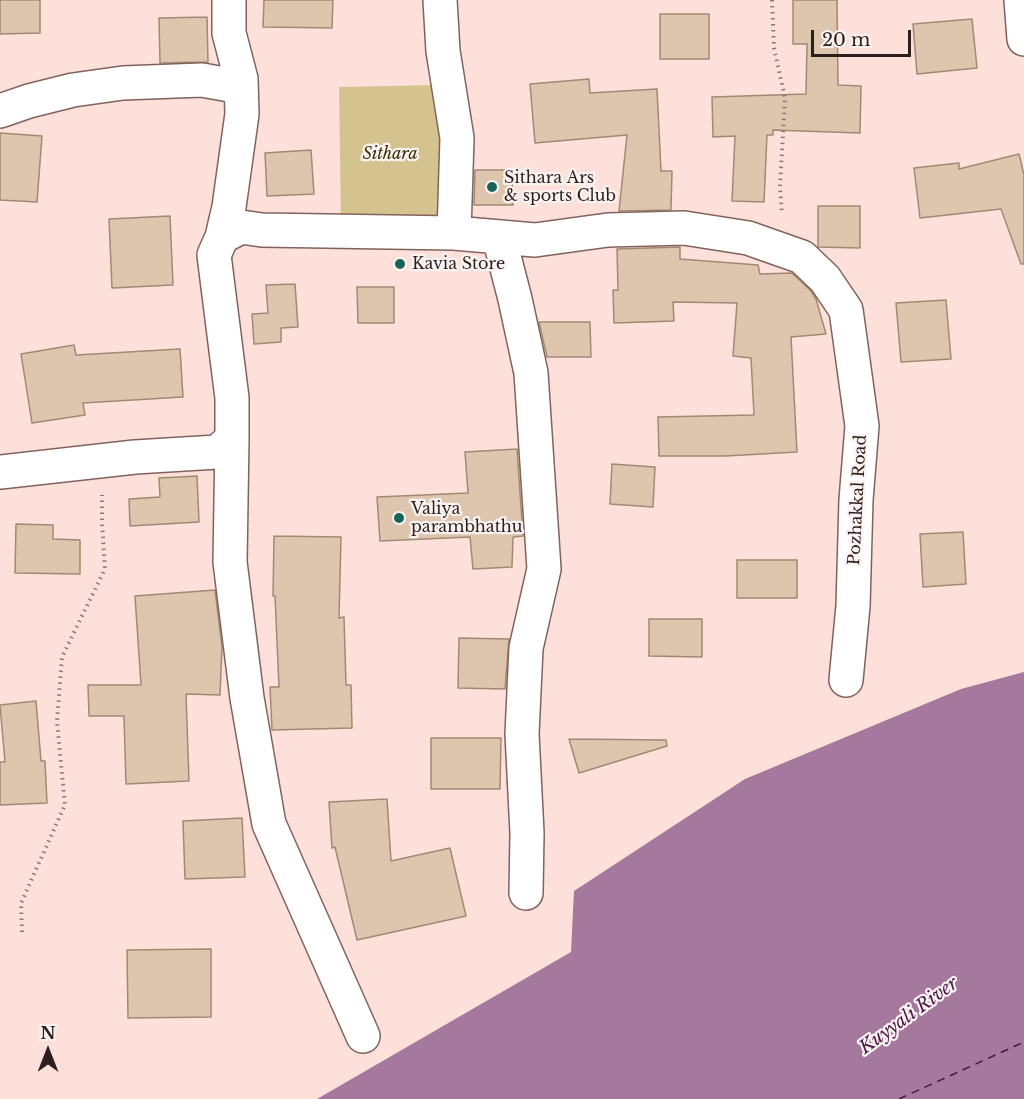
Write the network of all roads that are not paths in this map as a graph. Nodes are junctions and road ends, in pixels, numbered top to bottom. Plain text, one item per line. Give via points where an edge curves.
1 (229, 0) edge
2 (440, 0) edge
3 (1021, 0) edge
4 (1024, 39) edge
5 (241, 87) junction
6 (0, 111) edge
7 (454, 233) junction
8 (222, 237) junction
9 (499, 237) junction
10 (232, 439) junction
11 (0, 472) edge
12 (846, 680) dead end
13 (526, 893) dead end
14 (363, 1036) dead end

1 - 5 street via 229,33
2 - 7 street via 443,51 457,138
3 - 4 street
5 - 6 street via 202,80 123,83 73,90
5 - 8 street via 242,114
7 - 8 street, Pozhakkal Road via 241,227
7 - 9 street, Pozhakkal Road
8 - 10 street via 214,255 232,398
9 - 12 street, Pozhakkal Road via 535,240 609,230 684,228 748,238 784,250 802,257 825,279 846,310 862,426
9 - 13 street via 531,374 544,569 526,648 522,734
10 - 11 street via 217,452
10 - 14 street via 231,562 247,698 268,824

